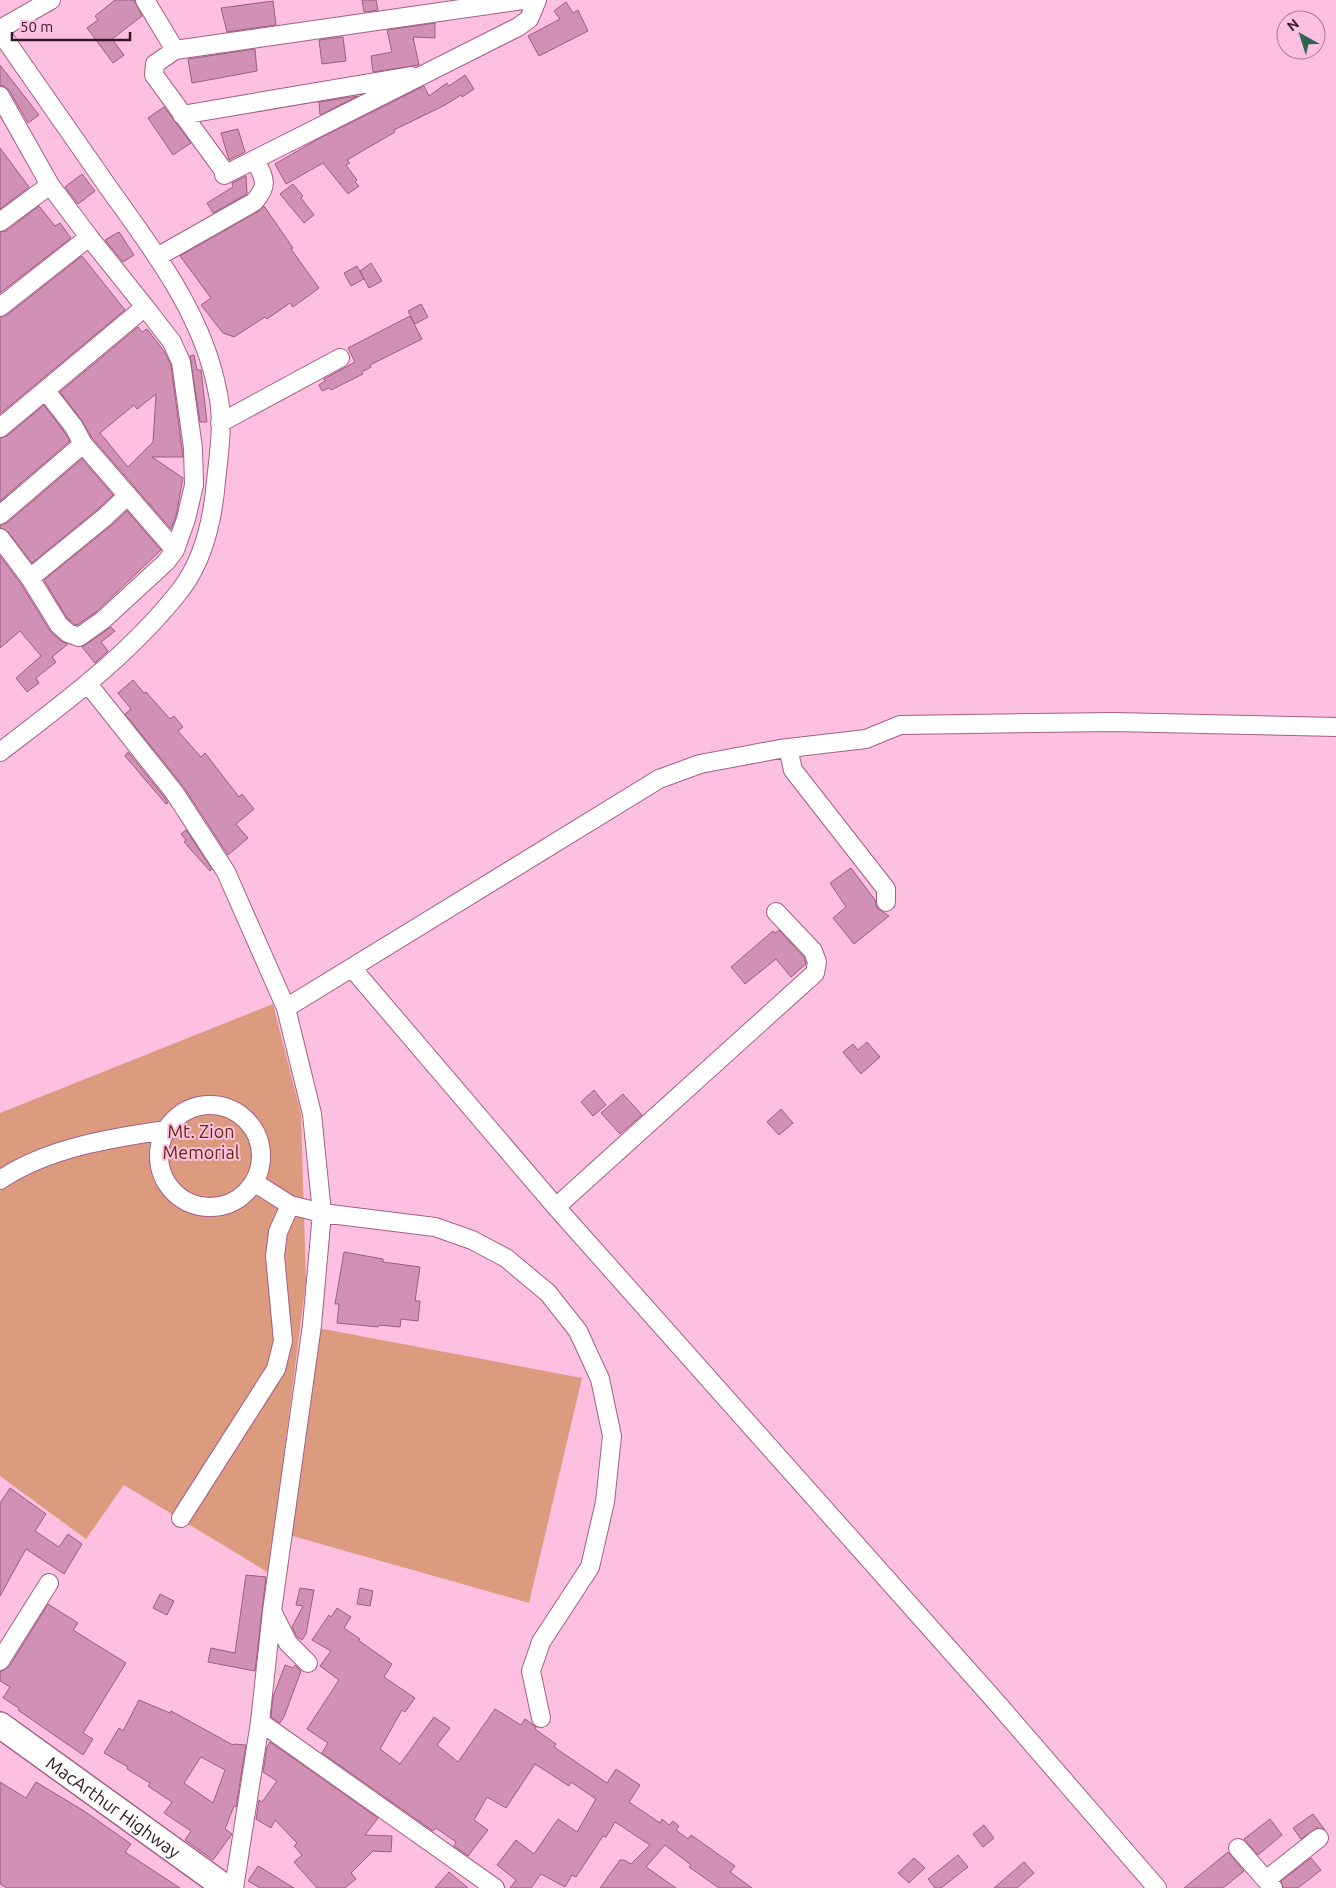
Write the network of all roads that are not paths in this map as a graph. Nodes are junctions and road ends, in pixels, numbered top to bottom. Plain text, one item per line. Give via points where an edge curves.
1 (51, 0) edge
2 (145, 0) edge
3 (523, 0) edge
4 (537, 0) edge
5 (0, 31) edge
6 (175, 50) junction
7 (429, 72) junction
8 (0, 96) edge
9 (182, 115) junction
10 (255, 160) junction
11 (50, 185) junction
12 (0, 222) edge
13 (89, 237) junction
14 (158, 257) junction
15 (0, 307) edge
16 (145, 307) junction
17 (340, 358) dead end
18 (46, 391) junction
19 (220, 423) junction
20 (0, 428) edge
21 (83, 444) junction
22 (128, 494) junction
23 (0, 515) edge
24 (0, 538) edge
25 (175, 550) junction
26 (30, 578) junction
27 (88, 684) junction
28 (1336, 727) edge
29 (788, 748) junction
30 (0, 752) edge
31 (886, 902) dead end
32 (776, 912) dead end
33 (352, 968) junction
34 (286, 1008) junction
35 (166, 1130) junction
36 (0, 1180) edge
37 (254, 1182) junction
38 (290, 1204) junction
39 (556, 1207) junction
40 (322, 1213) junction
41 (181, 1518) dead end
42 (49, 1583) dead end
43 (272, 1611) junction
44 (0, 1661) edge
45 (308, 1663) dead end
46 (541, 1718) dead end
47 (260, 1722) junction
48 (0, 1726) edge
49 (1319, 1838) dead end
50 (1238, 1848) dead end
51 (1270, 1884) edge
52 (226, 1888) edge
53 (234, 1888) edge
54 (495, 1888) edge
55 (1157, 1888) edge

1 - 5 street
2 - 6 street
3 - 6 street
4 - 7 street via 529,19 518,27
5 - 14 street
6 - 9 street via 155,64 154,75
7 - 9 street
7 - 10 street
8 - 11 street
9 - 10 street via 224,175
10 - 14 street via 265,179 263,192 254,202
11 - 12 street
11 - 13 street
13 - 15 street
13 - 16 street
14 - 19 street via 199,328 219,396
16 - 18 street
16 - 25 street via 172,342 181,362 193,448 194,485
17 - 19 street
18 - 20 street
18 - 21 street
19 - 27 street via 215,490 205,545 183,587 148,627
21 - 22 street
21 - 23 street
22 - 25 street
22 - 26 street
24 - 26 street
25 - 26 street via 103,620 79,637 59,625
27 - 30 street
27 - 34 street via 174,792 226,872
28 - 29 street via 1113,722 900,725 866,739
29 - 31 street via 793,770 886,889
29 - 33 street via 700,764 659,779
32 - 39 street via 813,951 817,962 815,973
33 - 34 street
33 - 39 street
34 - 40 street via 312,1114
35 - 36 street via 106,1139 59,1153 15,1170
35 - 37 street via 159,1152 162,1174 174,1193 184,1200 205,1207 222,1205 238,1198
35 - 37 street via 181,1113 203,1105 226,1107 236,1112 253,1127 261,1149
37 - 38 street
38 - 40 street
38 - 41 street via 278,1232 275,1256 283,1341 276,1369
39 - 55 street
40 - 43 street via 312,1325
40 - 46 street via 435,1227 472,1240 506,1258 548,1293 578,1331 600,1379 612,1436 605,1502 590,1567 541,1642 531,1671
42 - 44 street
43 - 45 street via 288,1644
43 - 47 street
47 - 53 street
47 - 54 street
48 - 52 highway, MacArthur Highway
49 - 51 street
50 - 51 street

